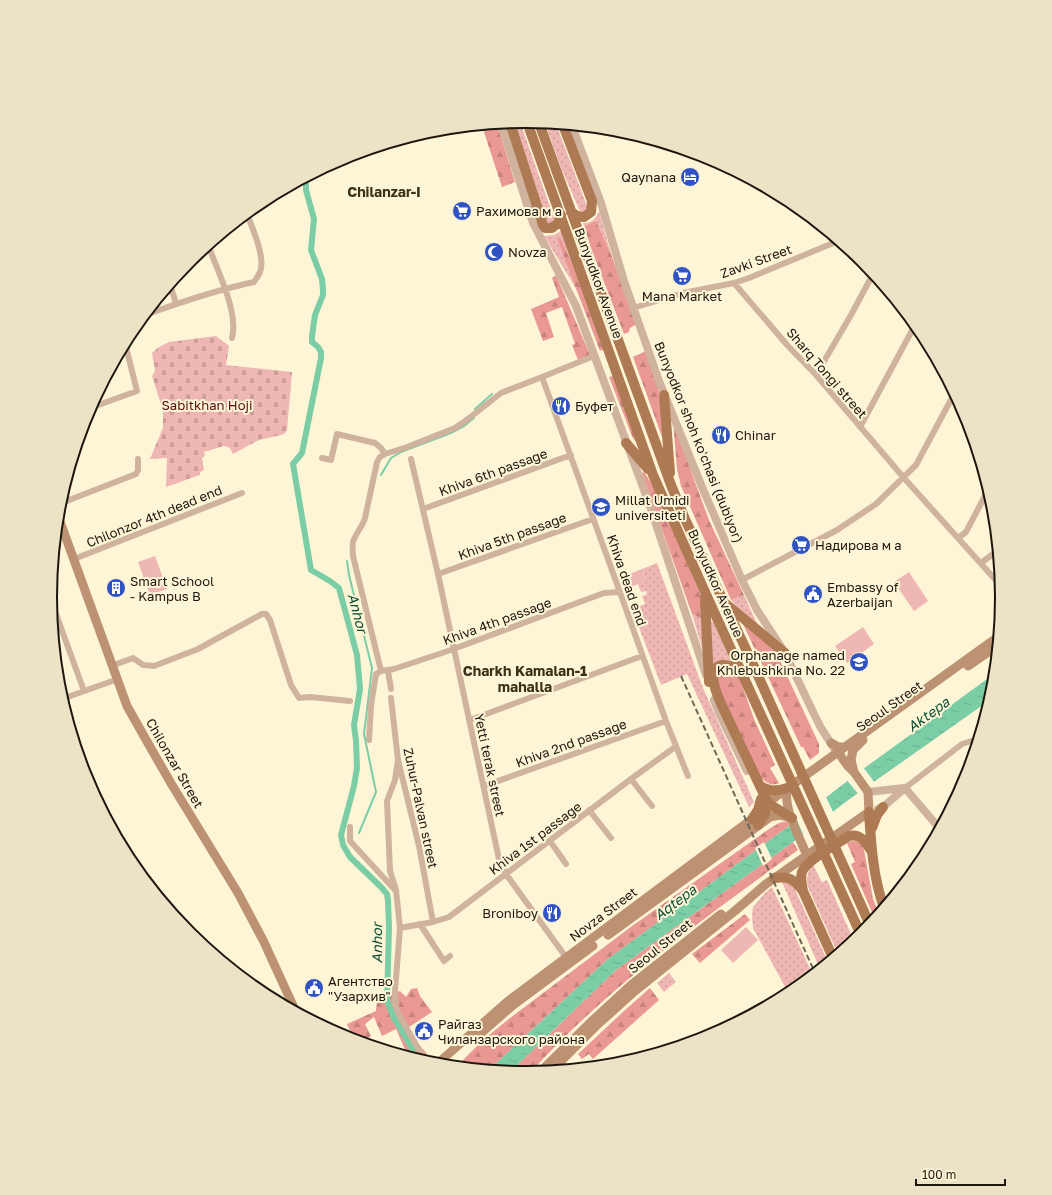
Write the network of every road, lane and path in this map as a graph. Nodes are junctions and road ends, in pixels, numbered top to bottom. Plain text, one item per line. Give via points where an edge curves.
1 (529, 128) edge
2 (504, 129) edge
3 (512, 129) edge
4 (541, 129) edge
5 (572, 131) edge
6 (572, 132) edge
7 (571, 212) junction
8 (561, 215) junction
9 (249, 219) edge
10 (833, 243) edge
11 (210, 251) edge
12 (870, 279) edge
13 (734, 283) junction
14 (224, 288) junction
15 (172, 290) edge
16 (176, 304) junction
17 (633, 308) junction
18 (154, 312) edge
19 (912, 331) edge
20 (232, 338) dead end
21 (127, 351) edge
22 (594, 356) junction
23 (816, 375) junction
24 (542, 377) junction
25 (664, 395) junction
26 (951, 399) edge
27 (99, 405) edge
28 (860, 427) junction
29 (626, 443) junction
30 (385, 454) junction
31 (571, 455) junction
32 (322, 458) dead end
33 (138, 459) dead end
34 (411, 459) dead end
35 (653, 475) junction
36 (904, 478) junction
37 (671, 485) junction
38 (242, 493) dead end
39 (984, 498) edge
40 (67, 501) edge
41 (423, 509) junction
42 (593, 519) junction
43 (62, 528) edge
44 (958, 538) junction
45 (993, 554) edge
46 (74, 559) junction
47 (981, 563) junction
48 (438, 574) junction
49 (994, 578) edge
50 (742, 580) junction
51 (619, 592) junction
52 (705, 592) junction
53 (724, 603) junction
54 (58, 619) edge
55 (993, 641) edge
56 (454, 649) junction
57 (992, 650) edge
58 (785, 653) junction
59 (642, 656) junction
60 (114, 665) junction
61 (385, 671) junction
62 (745, 677) junction
63 (118, 679) junction
64 (710, 687) junction
65 (391, 689) dead end
66 (84, 691) junction
67 (68, 697) edge
68 (391, 698) dead end
69 (350, 701) dead end
70 (470, 720) junction
71 (666, 721) junction
72 (369, 740) dead end
73 (972, 741) edge
74 (831, 743) joint
75 (675, 747) junction
76 (842, 749) junction
77 (398, 760) junction
78 (828, 760) junction
79 (847, 765) junction
80 (854, 772) junction
81 (688, 776) dead end
82 (631, 779) junction
83 (484, 786) junction
84 (760, 786) junction
85 (788, 788) junction
86 (904, 788) junction
87 (868, 792) junction
88 (764, 801) junction
89 (652, 806) dead end
90 (883, 807) junction
91 (589, 810) junction
92 (869, 812) junction
93 (792, 818) junction
94 (755, 822) junction
95 (936, 825) edge
96 (350, 827) dead end
97 (871, 834) junction
98 (611, 838) dead end
99 (550, 841) junction
100 (806, 849) junction
101 (872, 852) junction
102 (566, 864) dead end
103 (506, 874) junction
104 (774, 878) junction
105 (396, 890) junction
106 (804, 891) junction
107 (882, 903) edge
108 (867, 919) edge
109 (433, 922) junction
110 (420, 924) junction
111 (400, 928) junction
112 (858, 929) edge
113 (831, 953) edge
114 (450, 956) dead end
115 (568, 960) junction
116 (293, 1005) edge
117 (422, 1054) edge
118 (443, 1058) edge
119 (450, 1060) edge
120 (547, 1065) edge
121 (557, 1065) edge

1 - 8 main road, Bunyudkor Avenue
2 - 22 street via 531,219 572,296
3 - 8 main road via 542,225 545,228 552,228 558,223
4 - 7 main road, Bunyudkor Avenue
5 - 7 main road via 592,201 590,212 584,217
6 - 17 street, Bunyodkor shoh koʻchasi (dublyor) via 601,203
7 - 37 main road, Bunyudkor Avenue
8 - 35 main road, Bunyudkor Avenue
9 - 14 street via 260,248 261,271 254,282
10 - 13 street, Zavki Street
11 - 14 street
12 - 23 street
13 - 17 street, Zavki Street via 683,293
13 - 23 street, Sharq Tongi street
14 - 16 street
14 - 20 street via 232,311
15 - 16 street
16 - 18 street
17 - 25 street, Bunyodkor shoh koʻchasi (dublyor)
19 - 28 street
21 - 27 street via 137,391
22 - 24 street
22 - 29 street
23 - 28 street, Sharq Tongi street
24 - 30 street via 501,393 463,423 447,431
24 - 31 street, Khiva dead end
25 - 37 main road
25 - 50 street, Bunyodkor shoh koʻchasi (dublyor)
26 - 36 street via 916,465
28 - 36 street, Sharq Tongi street
29 - 35 main road
29 - 64 street
30 - 32 street via 375,443 337,434 331,460
30 - 61 street via 377,462 364,523 353,542 353,556
31 - 41 street, Khiva 6th passage
31 - 42 street, Khiva dead end
33 - 40 street via 136,474
34 - 41 street, Yetti terak street
35 - 52 main road, Bunyudkor Avenue
36 - 44 street, Sharq Tongi street
36 - 50 street via 876,504 843,526
37 - 53 main road, Bunyudkor Avenue
38 - 46 street, Chilonzor 4th dead end
39 - 44 street via 966,532
41 - 48 street, Yetti terak street
42 - 48 street, Khiva 5th passage
42 - 51 street, Khiva dead end
43 - 46 main road, Chilonzar Street
44 - 47 street, Sharq Tongi street
45 - 47 street
46 - 60 main road, Chilonzar Street
47 - 49 street, Sharq Tongi street
48 - 56 street, Yetti terak street
50 - 58 street, Bunyodkor shoh koʻchasi (dublyor) via 761,618
51 - 56 street, Khiva 4th passage via 604,593
51 - 59 street, Khiva dead end
52 - 62 main road, Bunyudkor Avenue
52 - 64 main road
53 - 58 main road
53 - 108 main road, Bunyudkor Avenue
54 - 66 street
55 - 76 main road, Seoul Street
56 - 61 street, Khiva 4th passage
56 - 70 street, Yetti terak street
57 - 80 main road, Seoul Street via 857,745 851,756
58 - 74 street, Bunyodkor shoh koʻchasi (dublyor)
59 - 70 street
59 - 71 street, Khiva dead end
60 - 63 main road, Chilonzar Street
60 - 69 street via 133,658 143,665 154,666 198,649 266,614 291,685 299,698
61 - 65 street
61 - 72 street via 376,674 370,704
62 - 84 main road via 733,666 721,664 714,672 714,683 721,704
62 - 112 main road, Bunyudkor Avenue
63 - 66 street
63 - 116 main road, Chilonzar Street via 127,706 238,892
64 - 88 street via 719,713
66 - 67 street
68 - 77 street, Zuhur-Palvan street
70 - 83 street, Yetti terak street
71 - 75 street, Khiva dead end
71 - 83 street, Khiva 2nd passage
73 - 86 street via 962,744
74 - 76 main road
75 - 81 street, Khiva dead end
75 - 82 street, Khiva 1st passage
76 - 78 main road, Seoul Street
76 - 79 main road
77 - 105 street via 395,780 387,800 390,871
77 - 109 street, Zuhur-Palvan street via 419,846
78 - 79 main road via 837,760
78 - 85 main road, Seoul Street
79 - 80 main road
80 - 87 main road, Seoul Street
82 - 89 street
82 - 91 street, Khiva 1st passage
83 - 103 street, Yetti terak street via 500,864
84 - 85 main road via 770,791
84 - 88 main road
85 - 88 main road
85 - 93 main road via 787,803
86 - 87 street
86 - 90 street
86 - 95 street
87 - 92 main road
88 - 93 main road
88 - 94 main road via 765,814
90 - 92 street
90 - 97 main road via 875,818
91 - 98 street
91 - 99 street, Khiva 1st passage
92 - 97 main road
92 - 100 main road, Seoul Street
93 - 94 main road, Novza Street via 777,815
93 - 100 main road
94 - 115 main road, Novza Street
96 - 105 street via 350,841
97 - 101 main road
99 - 102 street
99 - 103 street, Khiva 1st passage
100 - 104 main road, Seoul Street
100 - 120 main road, Seoul Street via 646,973
101 - 106 main road via 861,838 849,836 806,865 802,873
101 - 107 main road
103 - 109 street, Khiva 1st passage via 449,918
103 - 115 street, Yetti terak street
104 - 106 main road via 790,879
104 - 121 main road, Seoul Street via 635,991
105 - 111 street
106 - 113 main road
109 - 110 street, Khiva 1st passage
110 - 111 street, Khiva 1st passage
110 - 114 street via 444,961
111 - 117 street via 395,1004
115 - 118 main road, Novza Street via 508,1001
115 - 119 main road, Novza Street

